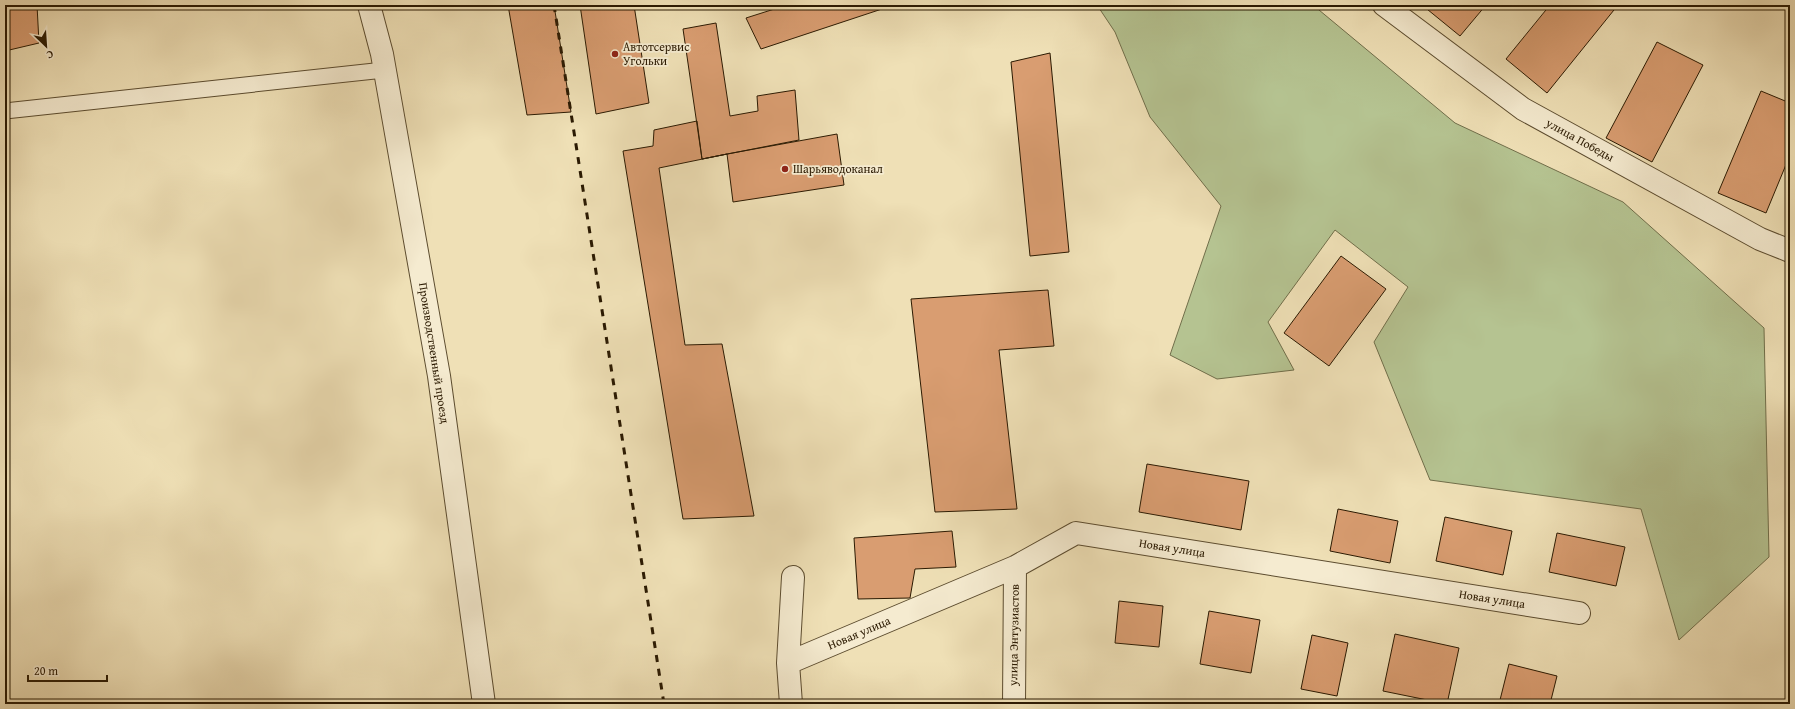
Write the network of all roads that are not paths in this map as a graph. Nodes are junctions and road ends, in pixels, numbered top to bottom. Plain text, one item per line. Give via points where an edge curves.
1 (369, 5) edge
2 (1384, 5) edge
3 (384, 70) junction
4 (5, 111) edge
5 (1790, 251) edge
6 (1015, 567) junction
7 (793, 577) dead end
8 (1579, 613) dead end
9 (788, 663) junction
10 (484, 704) edge
11 (790, 704) edge
12 (1014, 704) edge

1 - 3 street, Производственный проезд
2 - 5 street, улица Победы via 1523,109 1760,238
3 - 4 lane
3 - 10 street, Производственный проезд via 439,376
6 - 8 street, Новая улица via 1076,533
6 - 9 street, Новая улица
6 - 12 street, улица Энтузиастов
7 - 9 street
9 - 11 street

